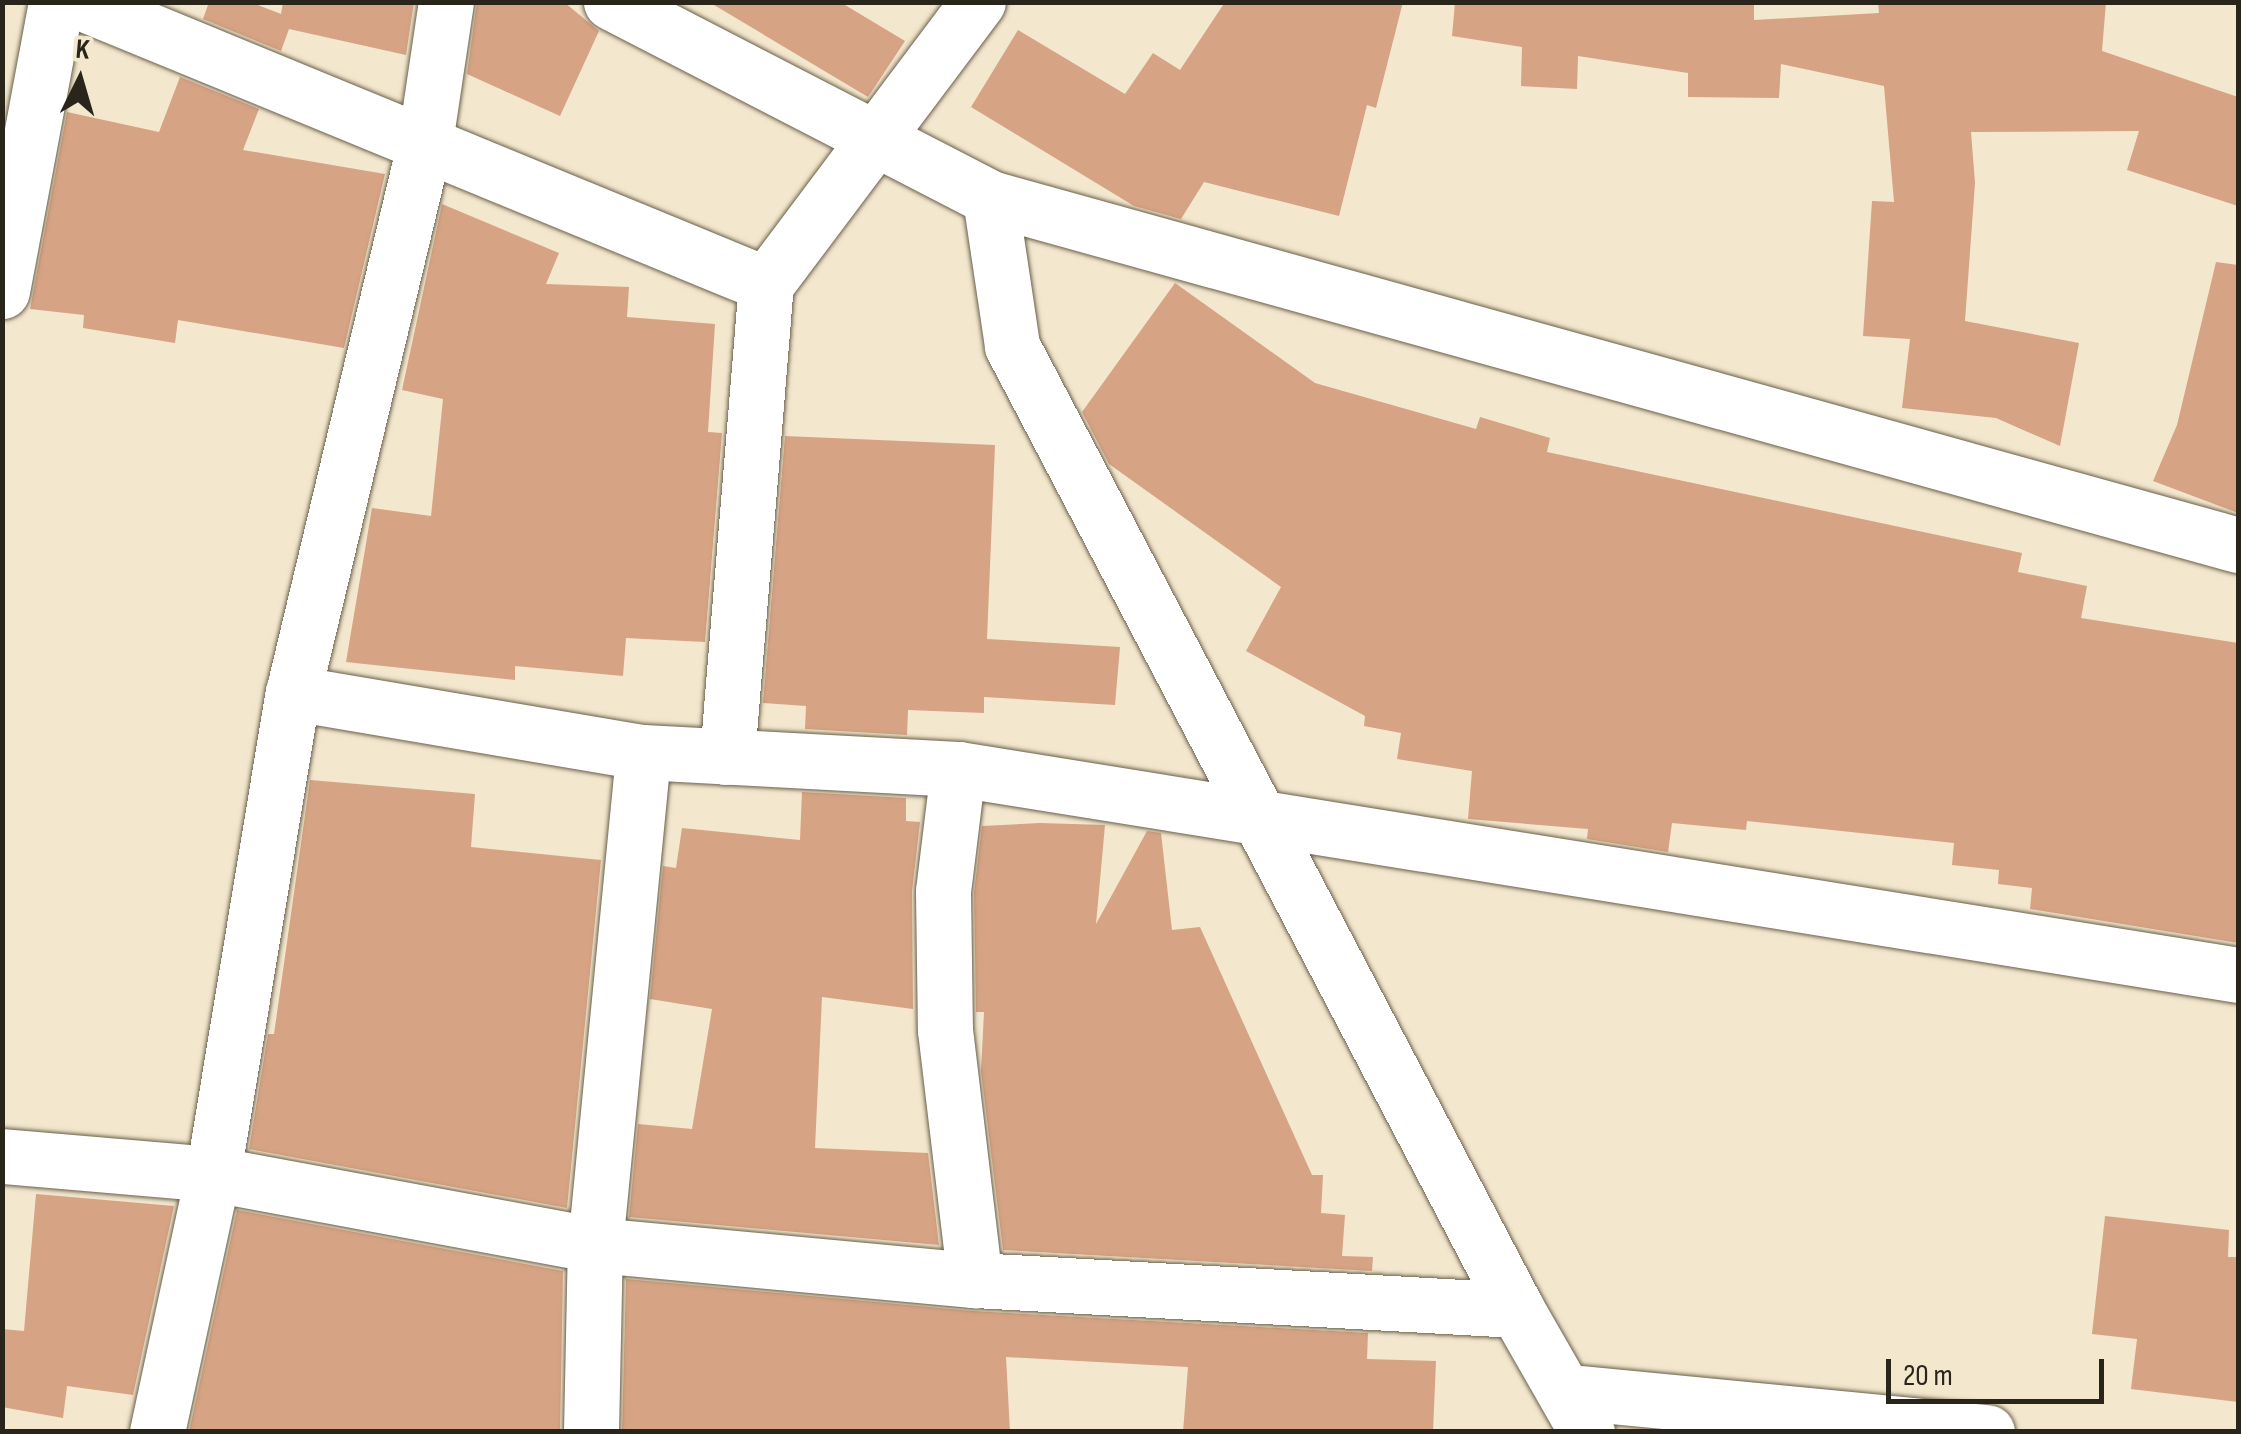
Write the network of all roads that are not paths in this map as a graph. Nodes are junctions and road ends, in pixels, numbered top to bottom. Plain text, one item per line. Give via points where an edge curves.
1 (56, 2) edge
2 (80, 2) edge
3 (446, 2) edge
4 (612, 2) edge
5 (978, 2) edge
6 (876, 138) junction
7 (425, 142) junction
8 (990, 198) junction
9 (766, 284) junction
10 (2, 291) edge
11 (2238, 545) edge
12 (293, 693) junction
13 (643, 752) junction
14 (727, 756) junction
15 (958, 770) junction
16 (1260, 814) junction
17 (2238, 975) edge
18 (2, 1156) edge
19 (213, 1174) junction
20 (595, 1245) junction
21 (975, 1280) junction
22 (1517, 1310) junction
23 (1578, 1412) edge
24 (157, 1432) edge
25 (590, 1432) edge
26 (1987, 1432) edge

1 - 10 street
2 - 7 street
3 - 7 street
4 - 6 street
5 - 6 street
6 - 8 street
6 - 9 street
7 - 9 street
7 - 12 street
8 - 11 street
8 - 16 street via 1012,346
9 - 14 street
12 - 13 street
12 - 19 street
13 - 14 street
13 - 20 street
14 - 15 street
15 - 16 street
15 - 21 street via 943,891 945,1030
16 - 17 street
16 - 22 street
18 - 19 street
19 - 20 street
19 - 24 street
20 - 21 street
20 - 25 street
21 - 22 street
22 - 23 street
23 - 26 street

